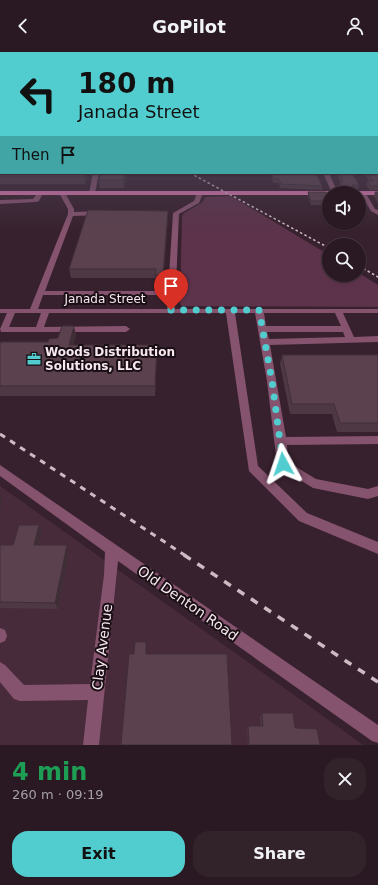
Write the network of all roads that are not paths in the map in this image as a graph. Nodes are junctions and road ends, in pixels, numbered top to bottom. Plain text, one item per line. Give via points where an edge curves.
1 (96, 174) edge
2 (326, 174) edge
3 (332, 186) edge
4 (0, 193) edge
5 (40, 193) junction
6 (62, 193) junction
7 (92, 193) junction
8 (200, 193) junction
9 (322, 193) edge
10 (366, 193) edge
11 (378, 193) edge
12 (366, 200) edge
13 (0, 202) edge
14 (109, 213) edge
15 (378, 213) edge
16 (71, 214) junction
17 (40, 293) junction
18 (172, 293) junction
19 (171, 310) junction
20 (230, 310) junction
21 (259, 310) junction
22 (0, 311) edge
23 (12, 311) junction
24 (33, 311) junction
25 (46, 311) junction
26 (338, 311) junction
27 (378, 311) edge
28 (126, 329) dead end
29 (263, 329) junction
30 (346, 329) junction
31 (39, 330) junction
32 (378, 339) edge
33 (351, 340) junction
34 (265, 342) junction
35 (378, 440) edge
36 (281, 441) junction
37 (0, 470) edge
38 (378, 491) edge
39 (378, 548) edge
40 (112, 549) junction
41 (0, 670) edge
42 (97, 692) junction
43 (378, 735) edge
44 (91, 745) edge

1 - 7 street
2 - 3 street
4 - 5 main road
5 - 6 main road
5 - 13 street via 34,201
6 - 7 main road
6 - 16 street
7 - 8 main road
8 - 9 main road
8 - 18 street via 197,202 172,213
10 - 11 main road
12 - 15 street
14 - 16 street
16 - 17 street
17 - 18 street
17 - 24 street
18 - 19 street
19 - 20 street, Janada Street
19 - 25 street, Janada Street
20 - 21 street, Janada Street
20 - 39 street via 253,468 303,517
21 - 26 street, Janada Street
21 - 29 street
22 - 23 street, Janada Street
23 - 24 street, Janada Street
23 - 31 street via 4,330
24 - 25 street, Janada Street
25 - 31 street
26 - 27 street, Janada Street
26 - 30 street
28 - 31 street
29 - 30 street
29 - 34 street
30 - 33 street
32 - 33 street
33 - 34 street
34 - 36 street
35 - 36 street
36 - 38 street via 283,464 313,483 368,494
37 - 40 street, Old Denton Road
40 - 42 street, Clay Avenue
40 - 43 street, Old Denton Road
41 - 42 street via 20,693
42 - 44 street, Clay Avenue

